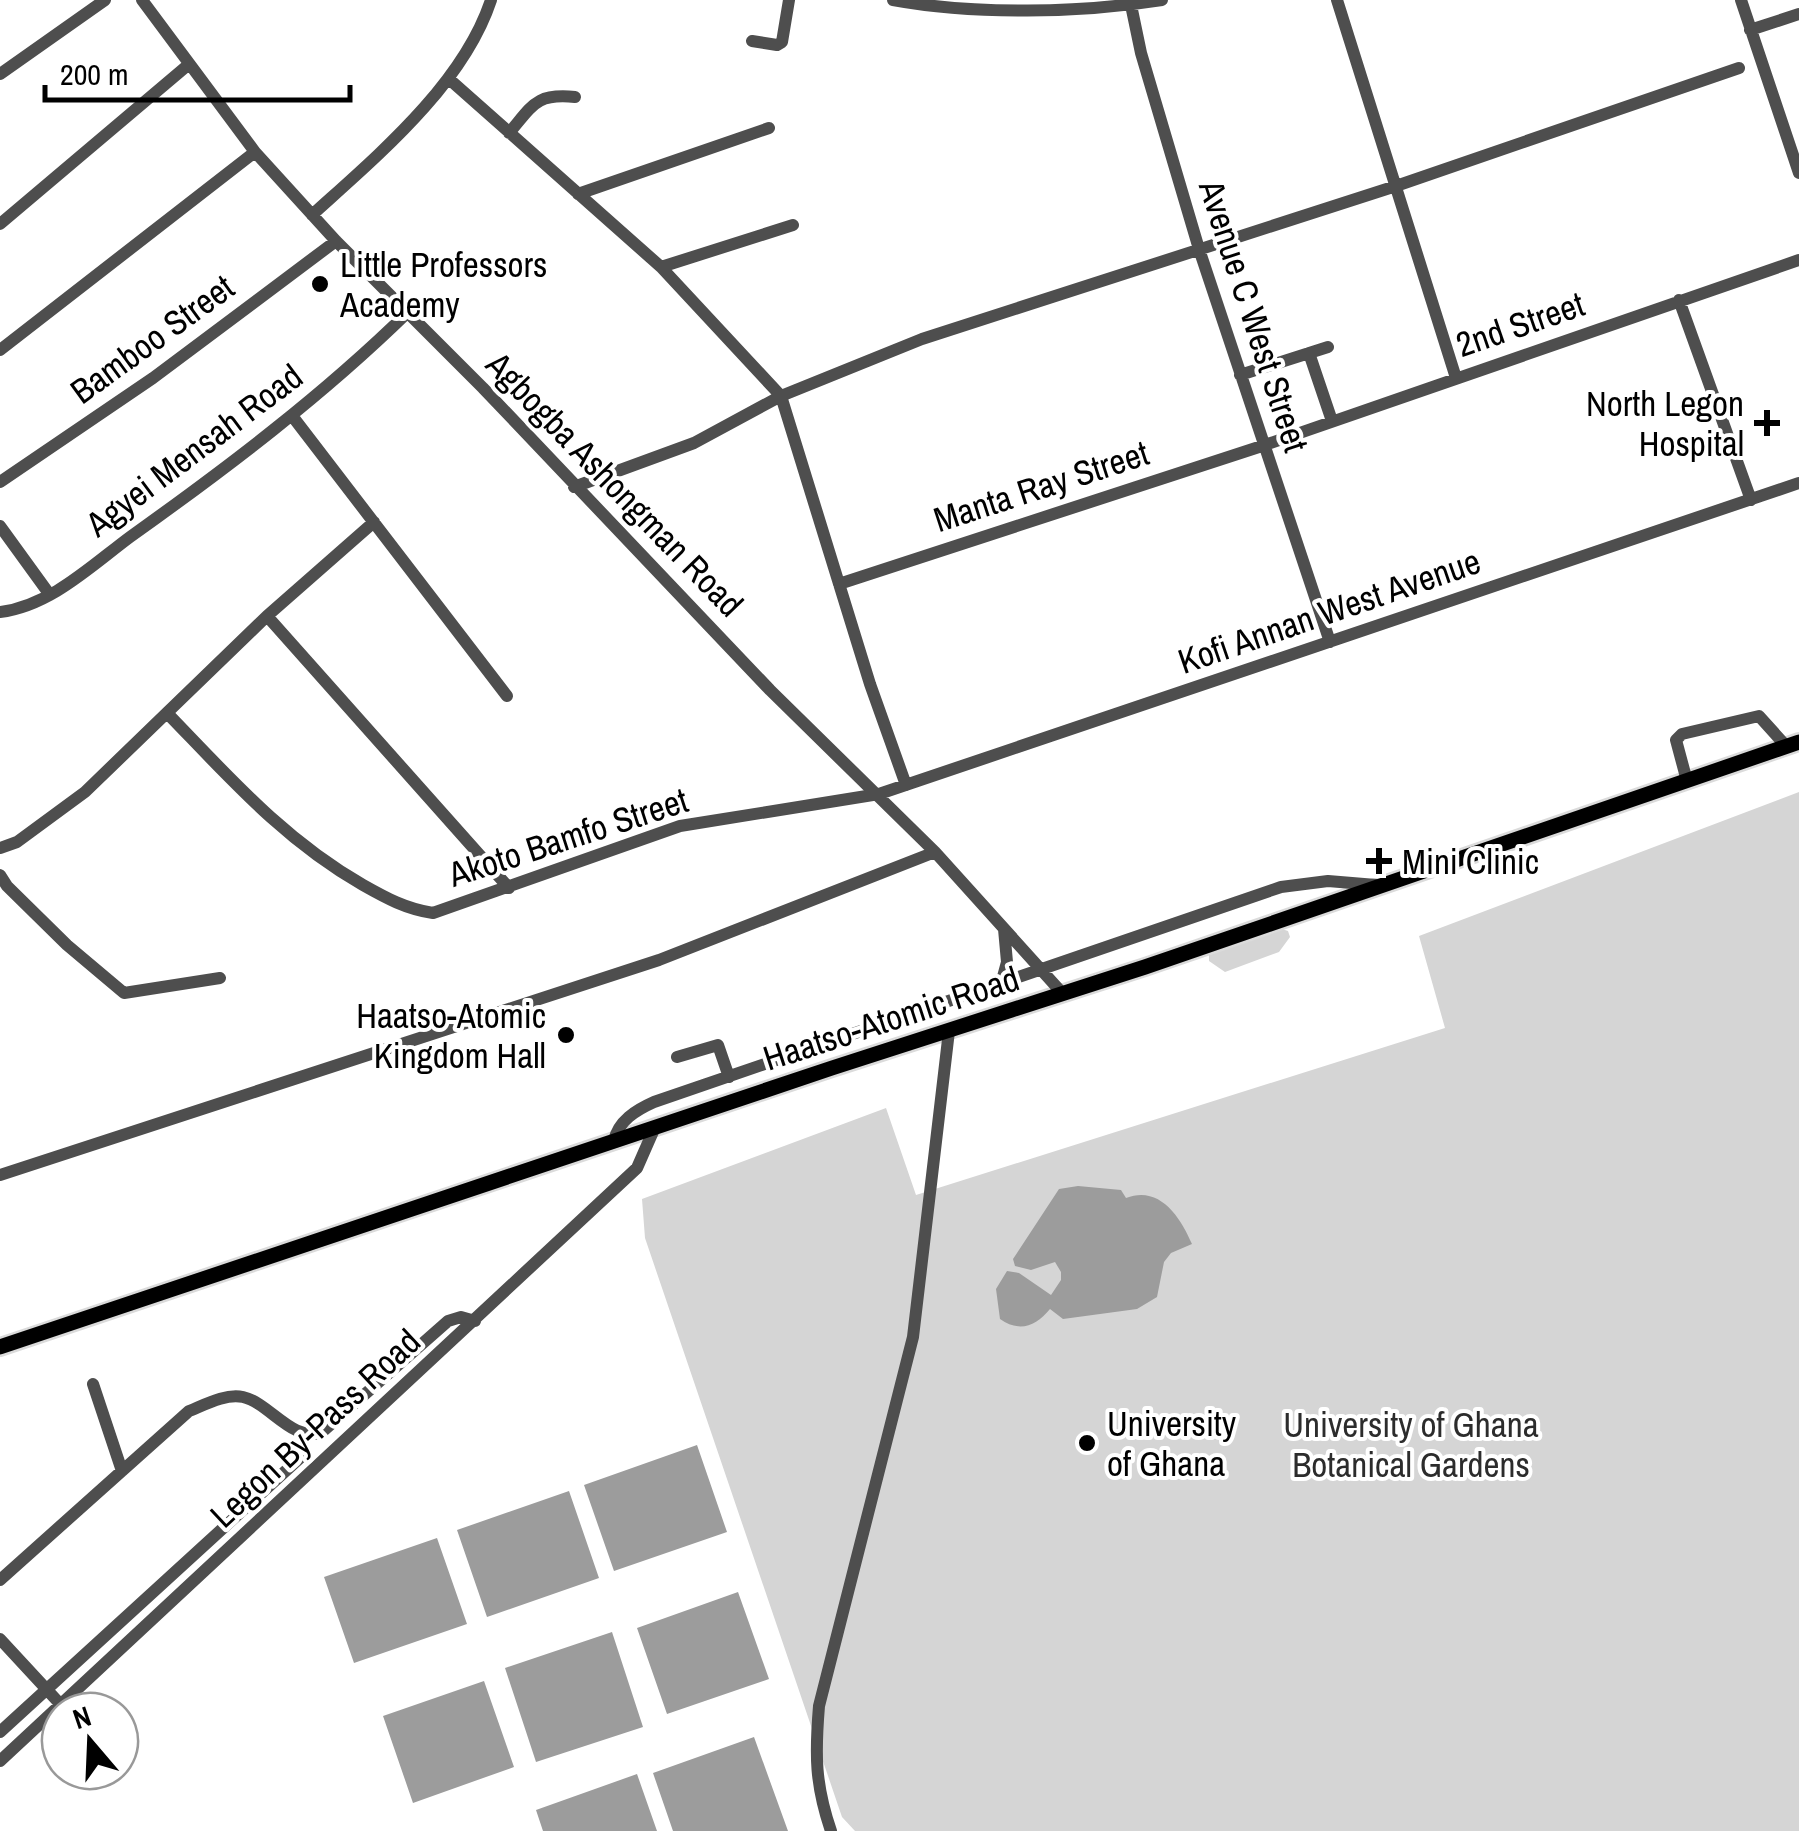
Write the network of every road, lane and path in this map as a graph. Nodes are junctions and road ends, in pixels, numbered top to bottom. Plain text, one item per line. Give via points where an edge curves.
1 (106, 0) edge
2 (142, 0) edge
3 (491, 0) edge
4 (789, 0) edge
5 (1162, 0) edge
6 (1337, 0) edge
7 (1740, 0) edge
8 (903, 1) edge
9 (1058, 5) edge
10 (1131, 5) junction
11 (1799, 14) edge
12 (1750, 30) junction
13 (752, 41) dead end
14 (188, 65) junction
15 (1739, 68) dead end
16 (0, 74) edge
17 (449, 80) junction
18 (575, 97) dead end
19 (769, 128) dead end
20 (509, 133) junction
21 (256, 152) junction
22 (1799, 173) edge
23 (1396, 186) junction
24 (578, 194) junction
25 (312, 214) junction
26 (0, 224) edge
27 (793, 225) dead end
28 (336, 241) junction
29 (1200, 249) junction
30 (1799, 260) edge
31 (661, 267) junction
32 (1679, 300) junction
33 (408, 312) junction
34 (1328, 346) dead end
35 (0, 350) edge
36 (1309, 353) junction
37 (1240, 375) junction
38 (1456, 378) junction
39 (782, 396) junction
40 (292, 417) junction
41 (1332, 421) junction
42 (1262, 446) junction
43 (0, 482) edge
44 (1799, 483) edge
45 (574, 486) junction
46 (1751, 500) junction
47 (374, 522) junction
48 (0, 526) edge
49 (839, 584) junction
50 (50, 595) junction
51 (0, 612) edge
52 (267, 616) junction
53 (1330, 642) junction
54 (507, 696) dead end
55 (167, 713) junction
56 (1793, 744) edge
57 (1686, 781) junction
58 (906, 785) junction
59 (879, 794) junction
60 (0, 848) edge
61 (935, 852) junction
62 (0, 875) edge
63 (1376, 885) junction
64 (509, 888) junction
65 (1004, 929) junction
66 (1042, 970) junction
67 (220, 978) dead end
68 (1001, 984) junction
69 (1063, 994) junction
70 (949, 1030) junction
71 (676, 1056) dead end
72 (729, 1077) junction
73 (655, 1127) junction
74 (614, 1141) junction
75 (0, 1174) edge
76 (475, 1321) junction
77 (0, 1348) edge
78 (93, 1384) dead end
79 (302, 1456) dead end
80 (122, 1470) junction
81 (0, 1580) edge
82 (0, 1639) edge
83 (46, 1689) junction
84 (78, 1691) edge
85 (40, 1726) edge
86 (0, 1732) edge
87 (0, 1761) edge
88 (831, 1831) edge

1 - 16 street
2 - 14 street, Agbogba Ashongman Road
3 - 17 street
4 - 13 street via 782,42
5 - 10 street
6 - 23 street
7 - 12 street
8 - 9 street
9 - 10 street
10 - 29 street, Avenue C West Street
11 - 12 street
12 - 22 street
14 - 21 street, Agbogba Ashongman Road
14 - 26 street
15 - 23 street
17 - 20 street
17 - 25 street
18 - 20 street via 542,97
19 - 24 street
20 - 24 street
21 - 25 street, Agbogba Ashongman Road
21 - 35 street
23 - 29 street
23 - 38 street
24 - 31 street
25 - 28 street, Agbogba Ashongman Road
27 - 31 street
28 - 33 street, Agbogba Ashongman Road
28 - 43 street, Bamboo Street via 154,378
29 - 37 street, Avenue C West Street
29 - 39 street via 922,339
30 - 32 street, 2nd Street
31 - 39 street
32 - 38 street, 2nd Street
32 - 46 street
33 - 40 street, Agyei Mensah Road
33 - 45 street, Agbogba Ashongman Road
34 - 36 street
36 - 37 street
36 - 41 street
37 - 42 street, Avenue C West Street
38 - 41 street, 2nd Street
39 - 45 street via 694,443
39 - 49 street
40 - 47 street
40 - 50 street, Agyei Mensah Road
41 - 42 street, 2nd Street
42 - 49 street, Manta Ray Street
42 - 53 street, Avenue C West Street
44 - 46 street, Kofi Annan West Avenue
45 - 59 street, Agbogba Ashongman Road
46 - 53 street, Kofi Annan West Avenue
47 - 52 street
47 - 54 street
48 - 50 street
49 - 58 street
50 - 51 street, Agyei Mensah Road
52 - 55 street
52 - 64 street
53 - 58 street, Kofi Annan West Avenue
55 - 60 street via 85,792
55 - 64 street, Akoto Bamfo Street via 275,824 326,864 398,904 434,913
56 - 57 main road, Haatso-Atomic Road
56 - 57 street via 1759,716 1682,734 1676,747
57 - 63 main road, Haatso-Atomic Road
58 - 59 street, Kofi Annan West Avenue
59 - 61 street, Agbogba Ashongman Road
59 - 64 street, Akoto Bamfo Street via 680,826
61 - 65 street, Agbogba Ashongman Road
61 - 75 street via 659,960
62 - 67 street via 124,993
63 - 66 street via 1328,881 1281,887
63 - 69 main road, Haatso-Atomic Road
65 - 66 street, Agbogba Ashongman Road
65 - 68 street
66 - 68 street
66 - 69 street, Agbogba Ashongman Road
68 - 72 street
69 - 70 main road, Haatso-Atomic Road
70 - 73 main road, Haatso-Atomic Road
70 - 88 street via 913,1337 820,1706 814,1758
71 - 72 street via 718,1045
72 - 74 street via 639,1109
73 - 74 main road, Haatso-Atomic Road
73 - 76 street, Legon By-Pass Road via 637,1168
74 - 77 main road, Haatso-Atomic Road
76 - 80 street via 448,1321 322,1432 302,1432 243,1396 220,1399 189,1411
76 - 84 street, Legon By-Pass Road
78 - 80 street
79 - 83 street
80 - 81 street
82 - 83 street
83 - 86 street
85 - 87 street, Legon By-Pass Road

